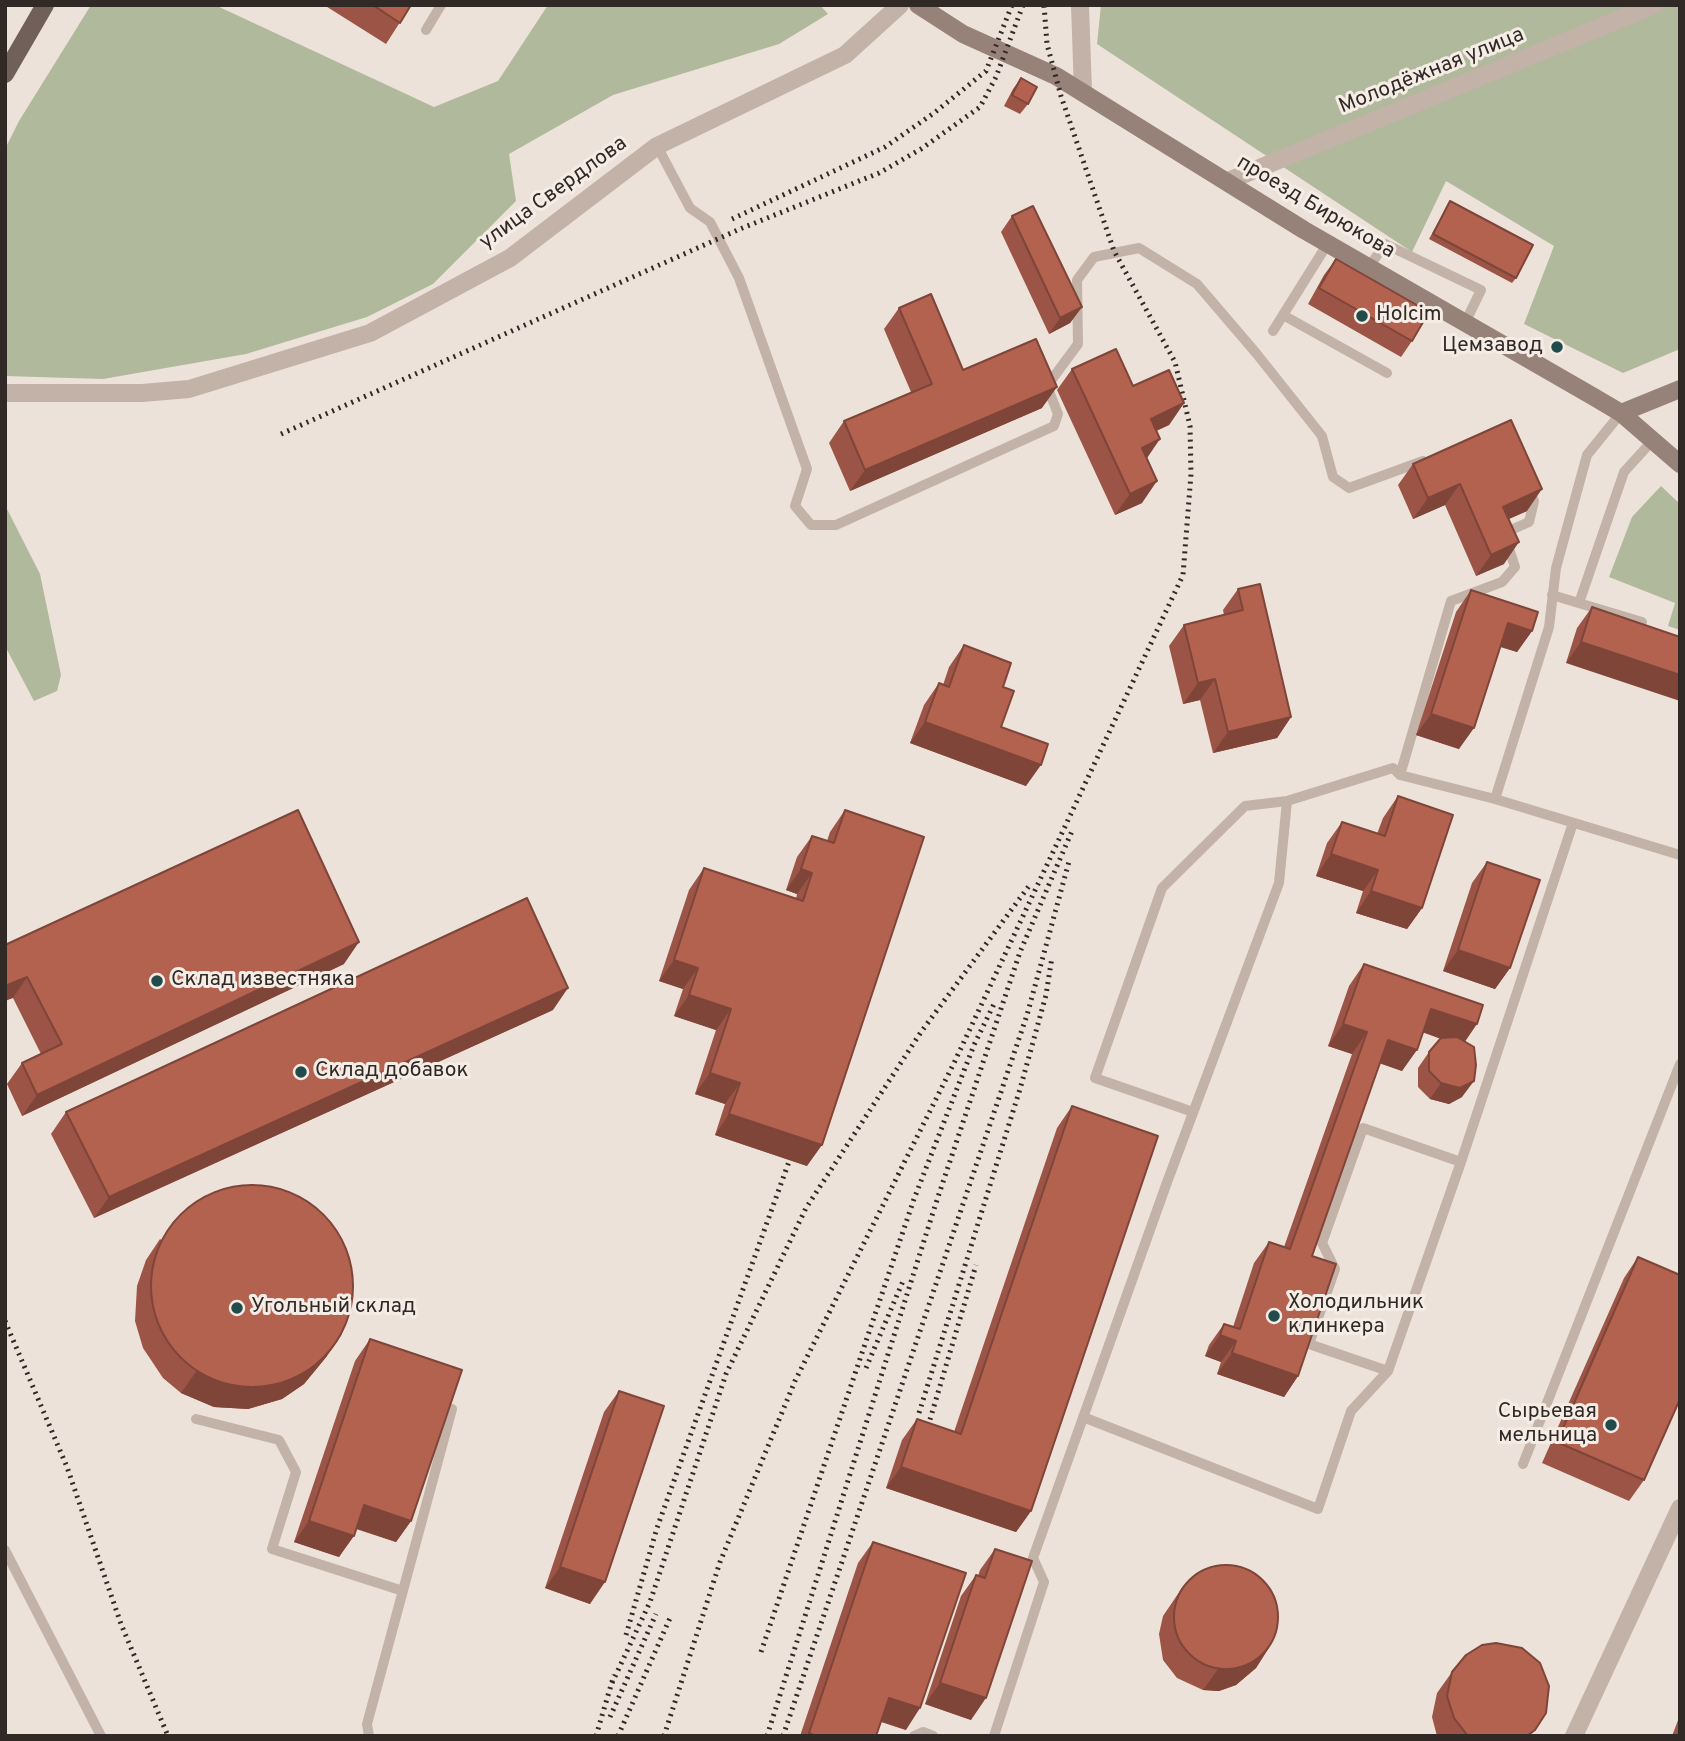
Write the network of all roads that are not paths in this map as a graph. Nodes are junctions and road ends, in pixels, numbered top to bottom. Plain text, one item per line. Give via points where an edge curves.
1 (45, 5) edge
2 (441, 5) edge
3 (900, 5) edge
4 (918, 5) edge
5 (1080, 5) edge
6 (1654, 5) edge
7 (426, 30) dead end
8 (5, 74) edge
9 (1083, 92) junction
10 (657, 146) junction
11 (1228, 181) junction
12 (1328, 243) junction
13 (1369, 267) junction
14 (1283, 315) junction
15 (1465, 323) junction
16 (1273, 331) dead end
17 (1387, 373) dead end
18 (1680, 389) edge
19 (5, 393) edge
20 (1621, 414) junction
21 (1653, 440) junction
22 (1430, 458) edge
23 (1680, 464) edge
24 (1524, 477) edge
25 (1552, 595) junction
26 (1579, 603) junction
27 (1643, 622) edge
28 (1400, 775) junction
29 (1495, 799) junction
30 (1287, 801) junction
31 (1573, 823) junction
32 (1680, 855) edge
33 (1680, 1064) edge
34 (1193, 1112) junction
35 (1461, 1162) junction
36 (1388, 1371) junction
37 (452, 1409) edge
38 (1083, 1417) junction
39 (196, 1419) dead end
40 (1523, 1464) dead end
41 (1680, 1508) edge
42 (5, 1550) edge
43 (403, 1591) junction
44 (101, 1736) edge
45 (369, 1736) edge
46 (914, 1736) edge
47 (933, 1736) edge
48 (994, 1736) edge
49 (1574, 1736) edge

1 - 8 main road
2 - 7 lane
3 - 10 street, улица Свердлова via 845,55
4 - 9 street, проезд Бирюкова via 963,34
5 - 9 street
6 - 11 street, Молодёжная улица
9 - 11 street, проезд Бирюкова
10 - 19 street, улица Свердлова via 510,258 370,333 189,389
10 - 22 lane via 690,208 710,222 739,278 807,468 795,506 811,525 836,525 1054,426 1058,414 1047,386 1078,344 1077,280 1094,257 1139,248 1197,284 1256,353 1322,436 1333,477 1349,488
11 - 12 street, проезд Бирюкова
12 - 13 street, проезд Бирюкова
12 - 14 lane
13 - 15 street, проезд Бирюкова
13 - 15 lane via 1385,244 1481,290
14 - 16 lane
14 - 17 lane
15 - 20 street, проезд Бирюкова
18 - 20 street
20 - 21 street, проезд Бирюкова
20 - 25 lane via 1587,456
21 - 23 street, проезд Бирюкова
21 - 26 lane via 1623,472
24 - 28 lane via 1534,501 1529,522 1504,533 1515,567 1502,582 1451,601
25 - 26 lane
25 - 29 lane via 1549,627
26 - 27 lane
28 - 29 lane
28 - 30 lane via 1393,768
29 - 31 lane
30 - 34 lane via 1279,883
30 - 34 lane via 1245,806 1162,888 1094,1078
31 - 32 lane
31 - 35 lane
33 - 40 lane
34 - 38 lane
35 - 36 lane
35 - 36 lane via 1363,1128 1322,1243 1335,1269 1309,1345
36 - 38 lane via 1351,1411 1318,1509
37 - 43 lane
38 - 48 lane via 1033,1558 1044,1582
39 - 43 lane via 279,1440 296,1472 272,1549
41 - 49 street
42 - 44 lane
43 - 45 lane via 368,1724
46 - 47 lane via 923,1732

